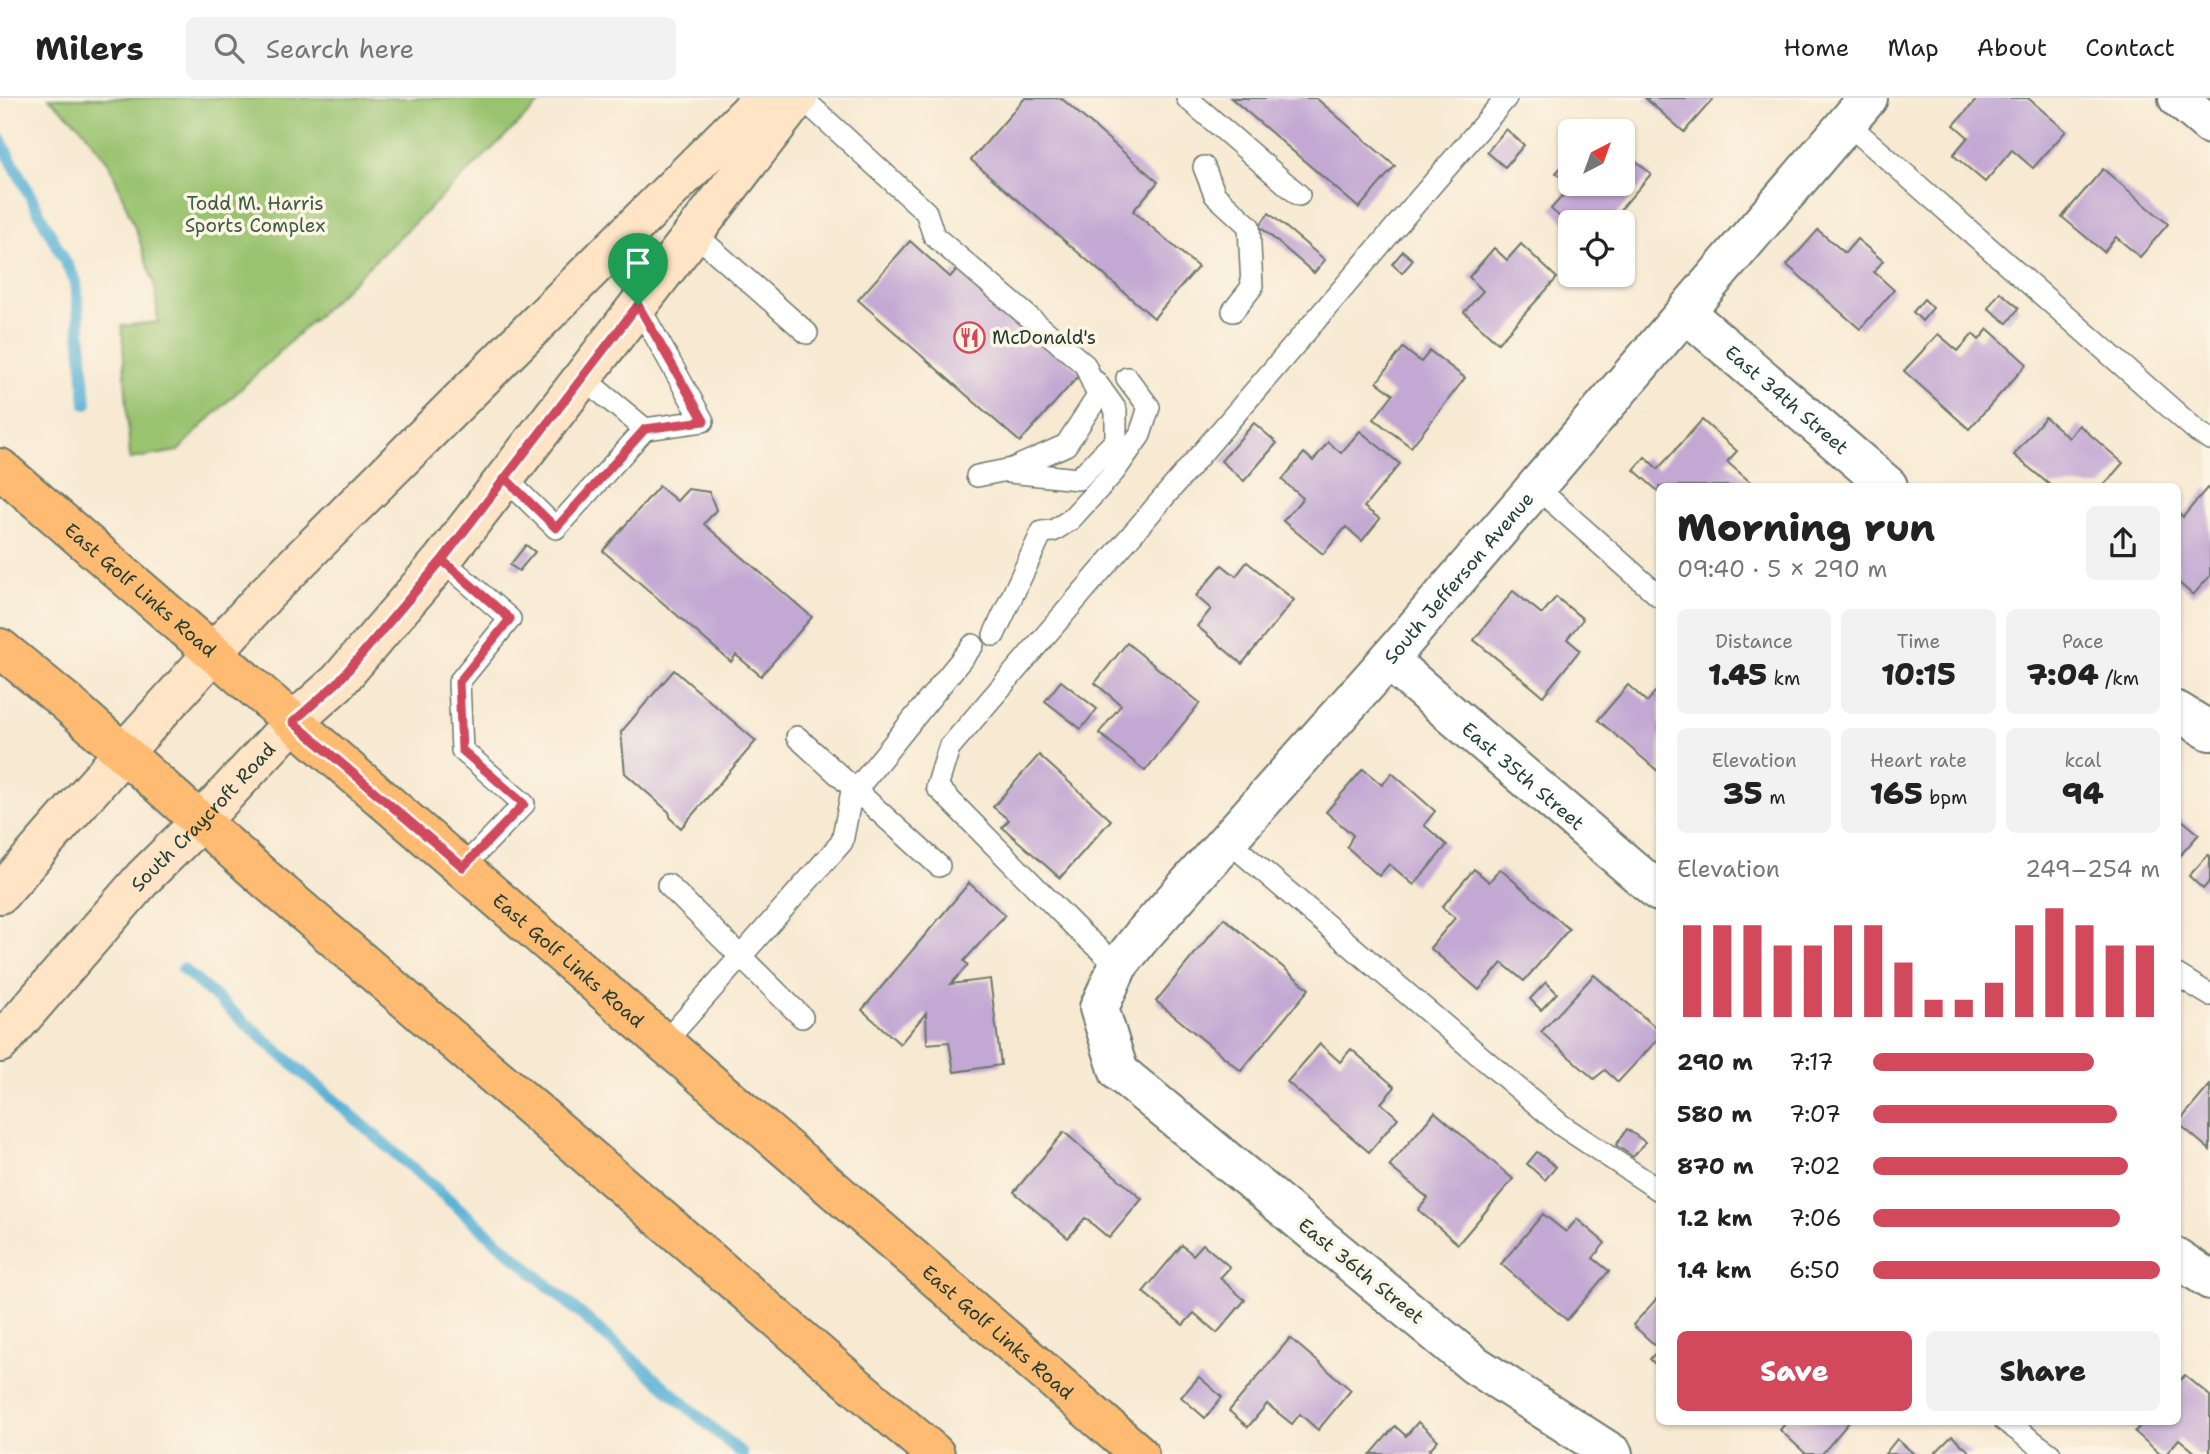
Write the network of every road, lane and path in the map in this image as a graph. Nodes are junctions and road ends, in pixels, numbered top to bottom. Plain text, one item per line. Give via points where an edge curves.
1 (763, 98) edge
2 (800, 98) edge
3 (1187, 98) edge
4 (1506, 98) edge
5 (2178, 98) edge
6 (1857, 110) edge
7 (2210, 125) edge
8 (1204, 167) dead end
9 (1299, 195) dead end
10 (694, 233) junction
11 (638, 305) junction
12 (1233, 311) dead end
13 (1686, 313) junction
14 (807, 333) dead end
15 (1085, 365) junction
16 (582, 377) junction
17 (1127, 378) dead end
18 (645, 429) junction
19 (2210, 439) edge
20 (0, 468) edge
21 (1000, 471) junction
22 (977, 476) dead end
23 (505, 478) junction
24 (1884, 483) edge
25 (1536, 487) junction
26 (442, 560) junction
27 (1656, 593) edge
28 (994, 635) dead end
29 (973, 645) dead end
30 (0, 648) edge
31 (213, 652) junction
32 (1388, 660) junction
33 (2181, 713) edge
34 (293, 722) junction
35 (2210, 731) edge
36 (797, 737) dead end
37 (123, 753) junction
38 (856, 790) junction
39 (200, 822) junction
40 (1227, 840) junction
41 (939, 866) dead end
42 (463, 867) junction
43 (668, 885) dead end
44 (1656, 889) edge
45 (0, 894) edge
46 (741, 957) junction
47 (1118, 966) junction
48 (2181, 977) edge
49 (2210, 995) edge
50 (802, 1017) dead end
51 (0, 1043) edge
52 (664, 1043) junction
53 (1119, 1072) joint
54 (1656, 1188) edge
55 (2181, 1261) edge
56 (2210, 1280) edge
57 (2010, 1425) edge
58 (934, 1454) edge
59 (1139, 1454) edge
60 (1614, 1454) edge
61 (2050, 1454) edge

1 - 31 main road
2 - 10 main road, South Craycroft Road
2 - 15 lane via 926,212 934,236
3 - 9 lane
4 - 47 lane via 950,748 937,787
5 - 7 street
6 - 13 street, South Jefferson Avenue
6 - 19 lane
8 - 12 lane via 1214,195 1249,226 1252,287
10 - 11 main road, South Craycroft Road
10 - 14 lane
11 - 16 main road, South Craycroft Road
11 - 18 lane via 704,421
13 - 24 street, East 34th Street
13 - 25 street, South Jefferson Avenue
15 - 21 lane via 1098,396 1066,445
15 - 21 lane via 1116,410 1116,440 1078,479
16 - 18 lane
16 - 23 main road, South Craycroft Road
17 - 28 lane via 1149,407 1140,435 1070,520 1042,532
18 - 23 lane via 556,528
20 - 31 main road, East Golf Links Road
21 - 22 lane
23 - 26 main road, South Craycroft Road
25 - 27 lane
25 - 32 street, South Jefferson Avenue
26 - 34 main road, South Craycroft Road via 338,682
26 - 42 lane via 510,619 459,682 462,750 524,804
29 - 38 lane
30 - 37 main road
31 - 34 main road, East Golf Links Road
31 - 37 main road
32 - 40 street, South Jefferson Avenue
32 - 44 street, East 35th Street
33 - 35 street
34 - 39 main road, South Craycroft Road
34 - 42 main road, East Golf Links Road
36 - 38 lane
37 - 39 main road
37 - 45 main road
38 - 41 lane
38 - 46 lane via 842,842
39 - 51 main road, South Craycroft Road via 144,877
39 - 58 main road
40 - 47 street, South Jefferson Avenue
40 - 54 lane via 1561,1125
42 - 52 main road, East Golf Links Road
43 - 46 lane
46 - 50 lane
46 - 52 lane
47 - 53 street, South Jefferson Avenue via 1099,1008
48 - 49 lane
52 - 59 main road, East Golf Links Road
53 - 60 street, East 36th Street via 1475,1364
55 - 56 street
57 - 61 lane

